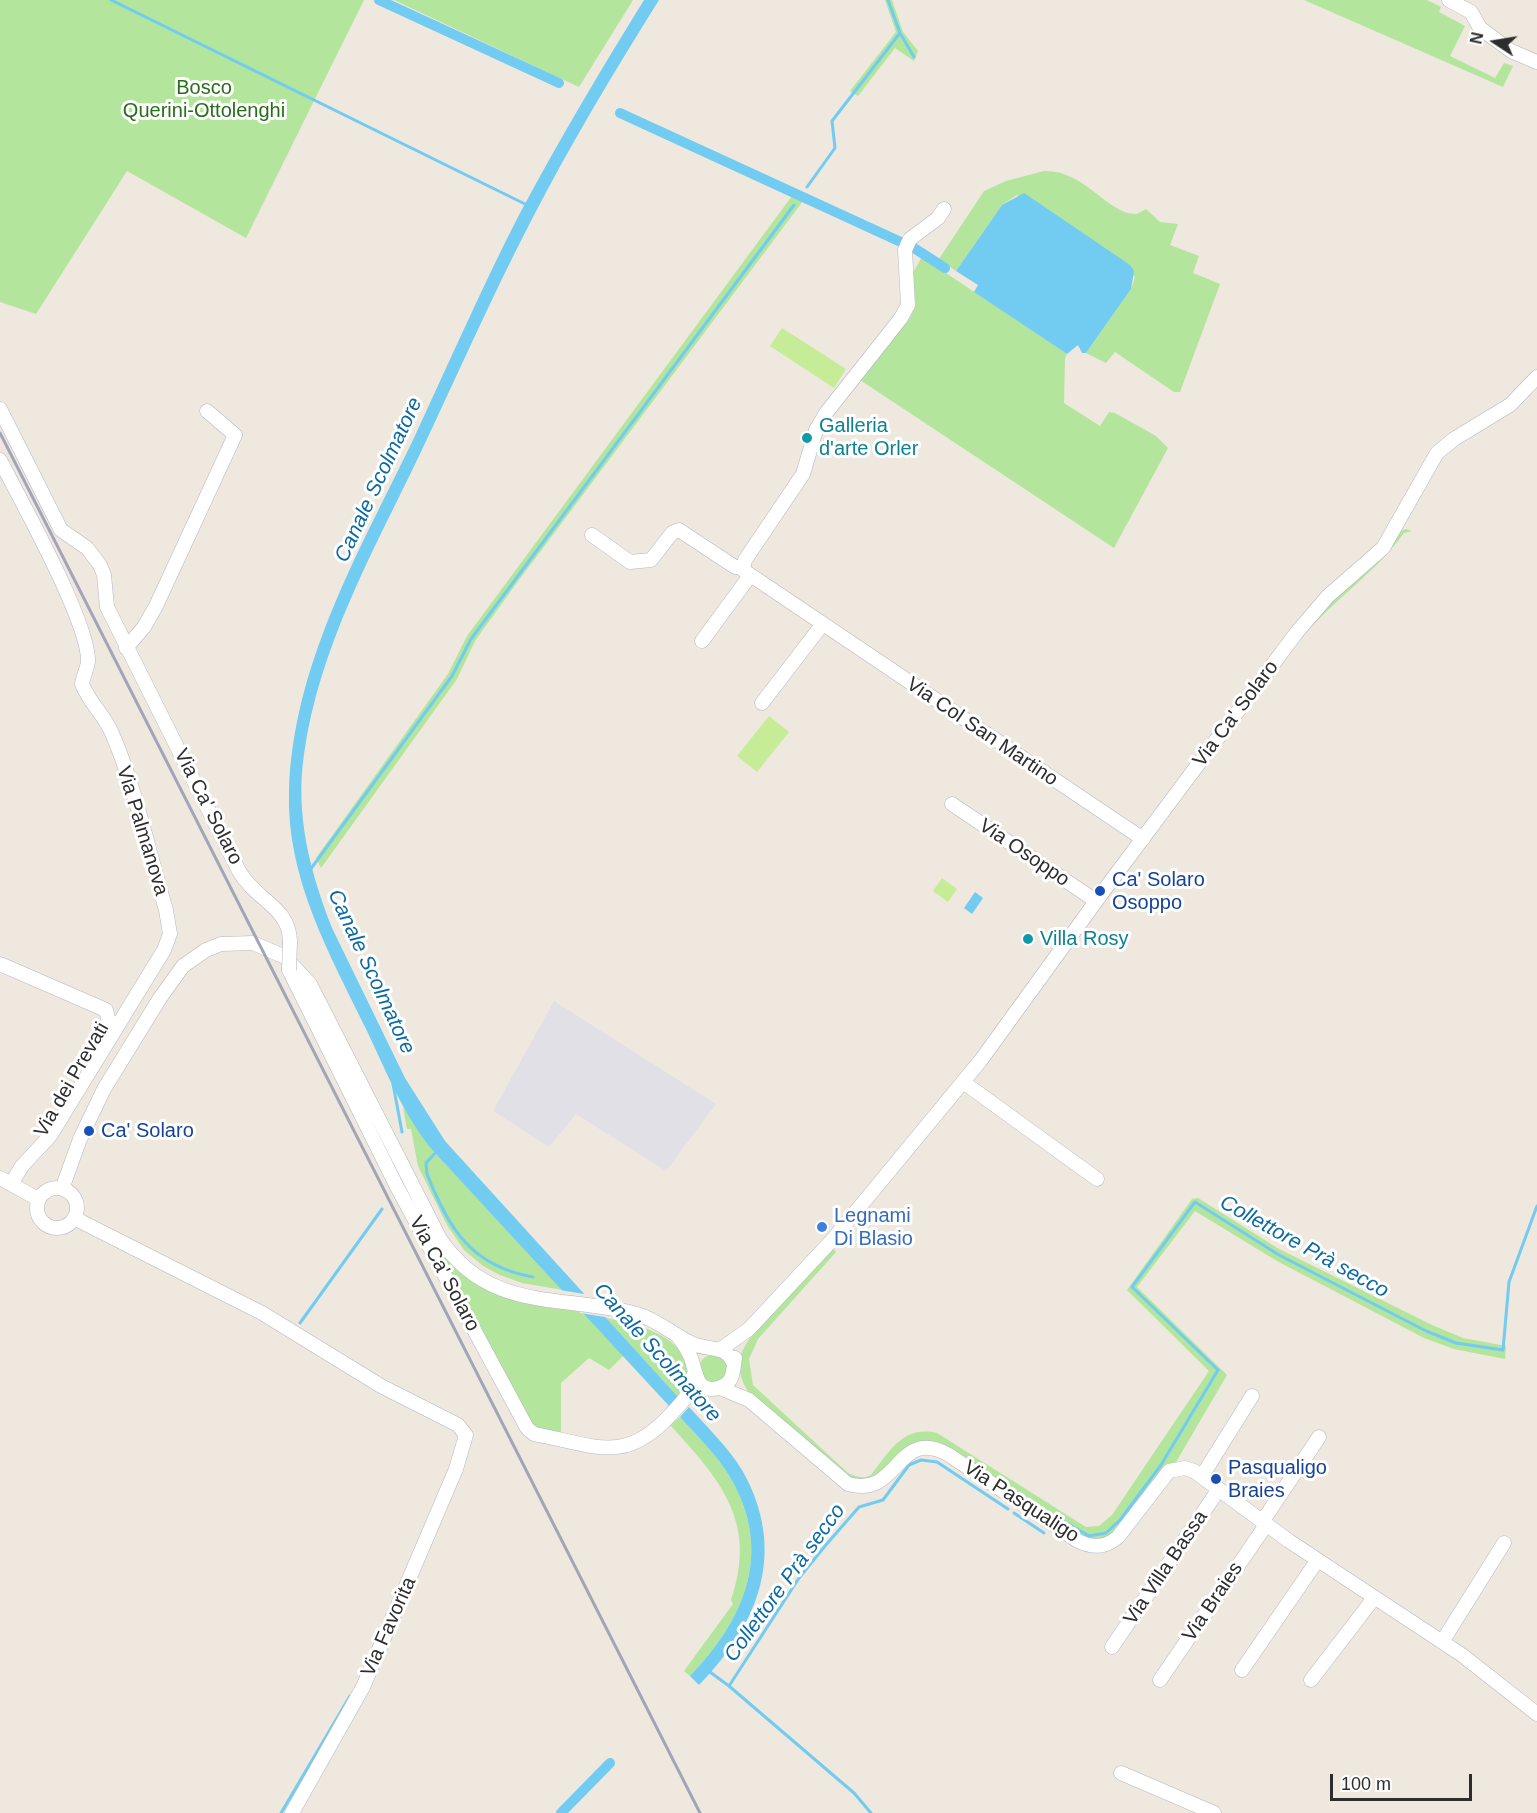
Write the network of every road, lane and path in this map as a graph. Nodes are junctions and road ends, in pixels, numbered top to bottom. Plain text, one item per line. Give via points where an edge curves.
1 (1449, 0) edge
2 (1537, 62) edge
3 (944, 209) dead end
4 (1537, 377) edge
5 (0, 409) edge
6 (207, 411) dead end
7 (0, 460) edge
8 (592, 535) dead end
9 (746, 572) junction
10 (822, 626) junction
11 (702, 641) dead end
12 (126, 648) junction
13 (762, 702) dead end
14 (952, 804) dead end
15 (1143, 839) junction
16 (1096, 901) junction
17 (0, 964) edge
18 (963, 1082) junction
19 (30, 1157) junction
20 (1097, 1179) dead end
21 (5, 1181) edge
22 (63, 1189) junction
23 (38, 1199) junction
24 (74, 1218) junction
25 (749, 1329) junction
26 (676, 1335) junction
27 (714, 1349) junction
28 (694, 1369) junction
29 (734, 1369) junction
30 (717, 1389) junction
31 (1252, 1396) dead end
32 (749, 1400) junction
33 (683, 1401) junction
34 (1319, 1437) dead end
35 (1202, 1476) junction
36 (1219, 1489) junction
37 (1264, 1523) junction
38 (1504, 1543) dead end
39 (1317, 1560) junction
40 (1374, 1598) junction
41 (1442, 1642) junction
42 (1112, 1647) dead end
43 (1242, 1670) dead end
44 (1160, 1680) dead end
45 (1311, 1680) dead end
46 (1537, 1714) edge
47 (1121, 1773) dead end
48 (1182, 1808) edge
49 (292, 1813) edge
50 (1214, 1813) edge

1 - 2 street via 1471,12 1480,28 1511,51
3 - 9 street via 910,239 905,250 908,305 902,318 826,413 816,430 803,474
4 - 15 street, Via Ca' Solaro via 1510,405 1437,453 1383,548 1308,617
5 - 12 street, Via Ca' Solaro via 62,530 87,548 100,565 107,607
6 - 12 street via 234,435 156,606
7 - 19 street, Via Palmanova via 76,615 88,663 82,684 90,701 102,713 119,752 170,934 164,950 50,1136
8 - 9 street, Via Col San Martino via 630,562 651,560 672,533 679,530
9 - 10 street, Via Col San Martino
9 - 11 street
10 - 13 street
10 - 15 street, Via Col San Martino
12 - 33 street, Via Ca' Solaro, bridge via 239,871 257,895 280,912 290,932 289,970 402,1195 527,1428 534,1434 624,1448 652,1434
14 - 16 street, Via Osoppo
15 - 16 street, Via Ca' Solaro
16 - 18 street, Via Ca' Solaro
17 - 19 street, Via dei Prevati via 106,1010 109,1017
18 - 20 street
18 - 25 street, Via Ca' Solaro via 845,1225
19 - 21 street, Via Palmanova
21 - 23 street
22 - 23 street via 51,1189
22 - 24 street via 74,1197
22 - 26 street, Via Ca' Solaro via 90,1115 176,975 206,950 221,944 253,943 285,957 310,984 424,1210 449,1252 466,1270 496,1288 648,1318
23 - 24 street via 37,1212 47,1226 65,1226
24 - 49 street, Via Favorita via 262,1313 464,1432 456,1468 363,1687
25 - 27 street, Via Ca' Solaro
25 - 29 street, Via Ca' Solaro via 739,1345
26 - 27 street, Via Ca' Solaro
26 - 28 street, Via Ca' Solaro via 686,1346
27 - 28 street, Via Ca' Solaro via 701,1352
27 - 29 street, Via Ca' Solaro via 727,1353
28 - 30 street, Via Ca' Solaro via 700,1384
28 - 33 street, Via Ca' Solaro via 691,1390
29 - 30 street, Via Ca' Solaro via 726,1384
29 - 32 street, Via Pasqualigo
30 - 32 street, Via Pasqualigo
30 - 33 street, Via Ca' Solaro
31 - 35 street
32 - 35 street, Via Pasqualigo via 848,1484 874,1486 911,1452 933,1448 1078,1541 1094,1547 1118,1538 1170,1471 1185,1468
34 - 37 street, Via Braies
35 - 36 street, Via Pasqualigo
36 - 37 street, Via Pasqualigo
36 - 42 street, Via Villa Bassa
37 - 39 street, Via Pasqualigo
37 - 44 street, Via Braies
38 - 41 street
39 - 40 street, Via Pasqualigo
39 - 43 street
40 - 41 street, Via Pasqualigo
40 - 45 street
41 - 46 street, Via Pasqualigo
47 - 48 street
48 - 50 street

